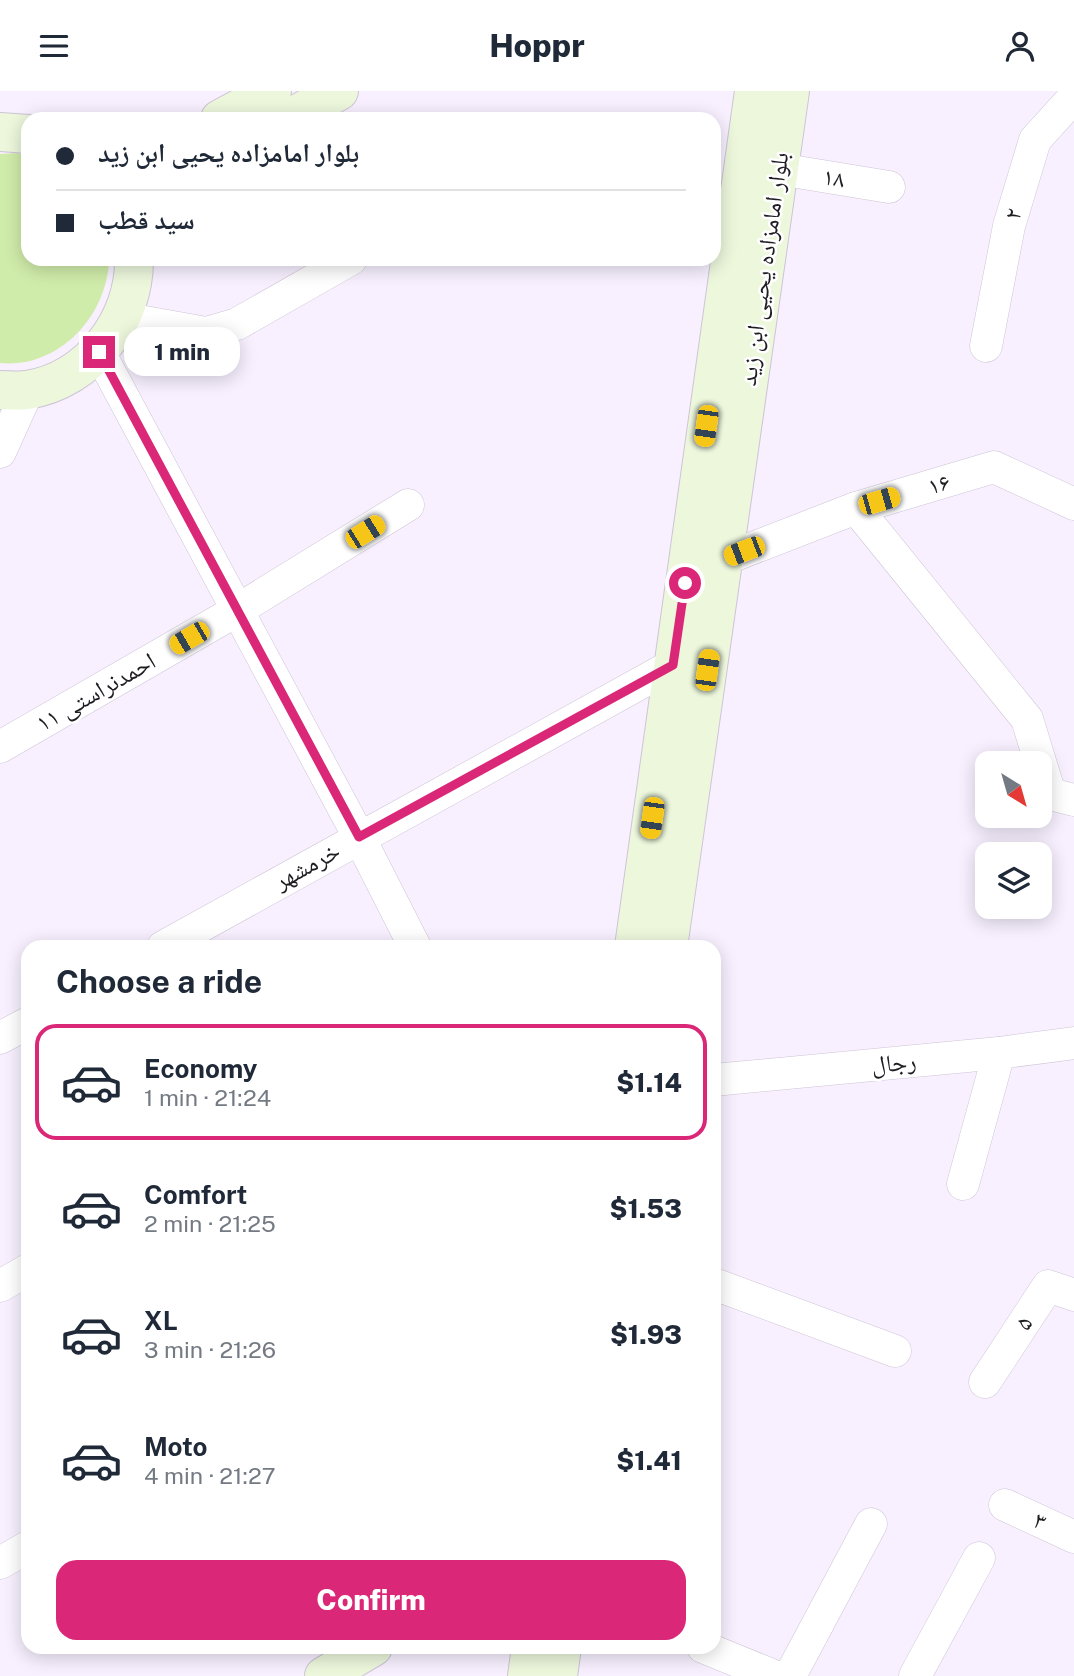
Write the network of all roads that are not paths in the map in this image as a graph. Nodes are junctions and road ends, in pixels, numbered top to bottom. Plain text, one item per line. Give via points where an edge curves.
1 (272, 91) edge
2 (340, 91) edge
3 (754, 91) edge
4 (790, 91) edge
5 (1074, 97) edge
6 (233, 112) edge
7 (301, 112) edge
8 (0, 132) edge
9 (21, 134) edge
10 (779, 170) junction
11 (889, 187) dead end
12 (137, 266) edge
13 (339, 266) edge
14 (122, 318) junction
15 (986, 346) dead end
16 (99, 352) junction
17 (14, 390) edge
18 (0, 452) edge
19 (1074, 504) edge
20 (408, 505) dead end
21 (856, 508) junction
22 (705, 558) junction
23 (236, 611) junction
24 (673, 665) junction
25 (0, 747) edge
26 (1074, 800) edge
27 (359, 837) junction
28 (175, 940) edge
29 (411, 940) edge
30 (635, 940) edge
31 (669, 940) edge
32 (21, 1027) edge
33 (0, 1038) edge
34 (1074, 1043) edge
35 (999, 1053) junction
36 (721, 1079) edge
37 (962, 1184) dead end
38 (21, 1274) edge
39 (0, 1286) edge
40 (721, 1288) edge
41 (1074, 1295) edge
42 (895, 1351) dead end
43 (985, 1382) dead end
44 (1005, 1505) dead end
45 (871, 1524) dead end
46 (1074, 1537) edge
47 (21, 1551) edge
48 (979, 1558) dead end
49 (0, 1563) edge
50 (361, 1654) edge
51 (530, 1654) edge
52 (561, 1654) edge
53 (720, 1654) edge
54 (324, 1676) edge
55 (527, 1676) edge
56 (558, 1676) edge
57 (774, 1676) edge
58 (790, 1676) edge
59 (915, 1676) edge

1 - 6 street
2 - 7 street
3 - 22 street, بلوار امامزاده یحیی ابن زید
4 - 10 street, بلوار امامزاده یحیی ابن زید
5 - 15 street, ۲ via 1035,140 1009,226
8 - 9 street
10 - 11 street, ۱۸
10 - 22 street, بلوار امامزاده یحیی ابن زید
12 - 14 street
13 - 14 street via 237,324 206,333
14 - 16 street
16 - 17 street via 66,376
16 - 23 street
17 - 18 street
19 - 21 street, ۱۶ via 995,467
20 - 23 street, ۱۱ احمدنراستی
21 - 22 street, ۱۶
21 - 26 street via 1027,719 1050,795
22 - 24 street, بلوار امامزاده یحیی ابن زید
22 - 31 street, بلوار امامزاده یحیی ابن زید
23 - 25 street, ۱۱ احمدنراستی
23 - 27 street
24 - 27 street, خرمشهر
24 - 30 street, بلوار امامزاده یحیی ابن زید
27 - 28 street, خرمشهر
27 - 29 street
32 - 33 street
34 - 35 street, رجال
35 - 36 street, رجال
35 - 37 street
38 - 39 street
40 - 42 street
41 - 43 street, ۵ via 1048,1286
44 - 46 street, ۳
45 - 58 street
47 - 49 street
48 - 59 street
50 - 54 street
51 - 55 street
52 - 56 street
53 - 57 street

